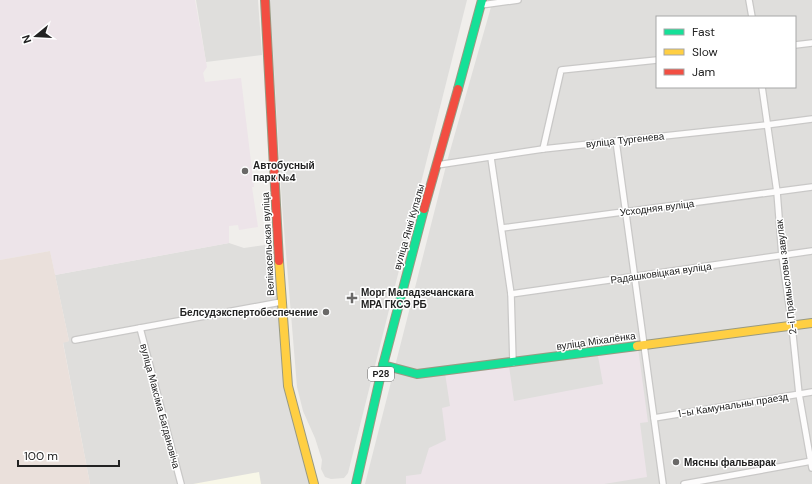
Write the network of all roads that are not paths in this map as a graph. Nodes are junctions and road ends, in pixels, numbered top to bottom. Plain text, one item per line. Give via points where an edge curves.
1 (264, 0) edge
2 (518, 0) edge
3 (750, 0) edge
4 (482, 2) edge
5 (752, 16) edge
6 (812, 43) edge
7 (796, 45) edge
8 (656, 60) edge
9 (762, 88) edge
10 (812, 118) edge
11 (766, 125) junction
12 (616, 141) junction
13 (544, 149) junction
14 (491, 158) junction
15 (438, 165) junction
16 (812, 187) edge
17 (777, 192) junction
18 (626, 212) junction
19 (502, 228) junction
20 (812, 251) edge
21 (782, 256) junction
22 (635, 277) junction
23 (511, 294) junction
24 (281, 302) junction
25 (812, 323) edge
26 (792, 326) junction
27 (140, 328) junction
28 (75, 340) dead end
29 (643, 345) junction
30 (513, 363) junction
31 (383, 365) junction
32 (812, 392) edge
33 (799, 394) junction
34 (654, 418) junction
35 (811, 461) edge
36 (812, 468) edge
37 (181, 484) edge
38 (314, 484) edge
39 (356, 484) edge
40 (663, 484) edge
41 (684, 484) edge

1 - 24 street, Велікасельская вуліца
2 - 4 street
3 - 5 street
4 - 15 street, вуліца Янкі Купалы / Р28
6 - 7 street
8 - 13 street via 561,70
9 - 11 street, 2-і Прамысловы завулак
10 - 11 street, вуліца Тургенева
11 - 12 street, вуліца Тургенева
11 - 17 street, 2-і Прамысловы завулак
12 - 13 street, вуліца Тургенева
12 - 18 street
13 - 14 street, вуліца Тургенева
14 - 15 street, вуліца Тургенева
14 - 19 street
15 - 31 street, вуліца Янкі Купалы / Р28
16 - 17 street, Усходняя вуліца
17 - 18 street, Усходняя вуліца
17 - 21 street, 2-і Прамысловы завулак
18 - 19 street, Усходняя вуліца
18 - 22 street
19 - 23 street
20 - 21 street, Радашковіцкая вуліца
21 - 22 street, Радашковіцкая вуліца
21 - 26 street, 2-і Прамысловы завулак
22 - 23 street, Радашковіцкая вуліца
22 - 29 street
23 - 30 street
24 - 27 street
24 - 38 street, Велікасельская вуліца via 288,386
25 - 26 street, вуліца Міхалёнка
26 - 29 street, вуліца Міхалёнка
26 - 33 street, 2-і Прамысловы завулак
27 - 28 street
27 - 37 street, вуліца Максіма Багдановіча
29 - 30 street, вуліца Міхалёнка
29 - 34 street
30 - 31 street, вуліца Міхалёнка via 417,374
31 - 39 street, вуліца Янкі Купалы / Р28
32 - 33 street, 1-ы Камунальны праезд
33 - 34 street, 1-ы Камунальны праезд
33 - 35 street, 2-і Прамысловы завулак
34 - 40 street
35 - 36 street, 2-і Прамысловы завулак
35 - 41 street

